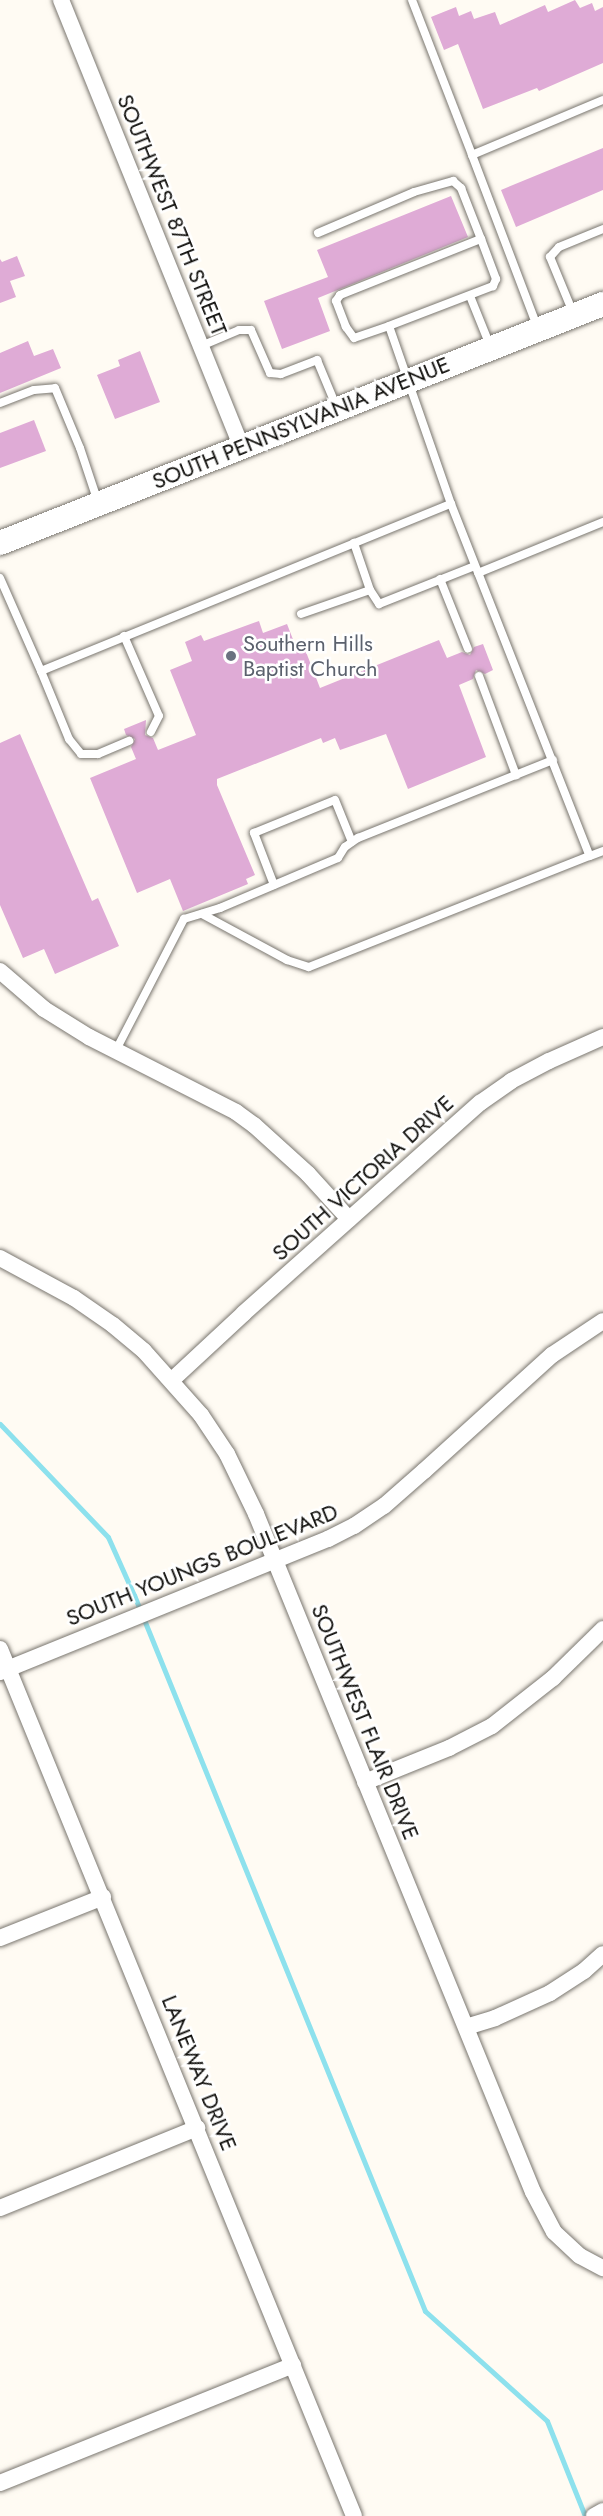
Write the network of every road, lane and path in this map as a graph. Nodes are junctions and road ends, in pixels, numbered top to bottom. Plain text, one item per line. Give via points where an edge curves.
1 (61, 0) edge
2 (412, 0) edge
3 (603, 100) edge
4 (472, 155) junction
5 (603, 229) edge
6 (318, 233) dead end
7 (481, 239) junction
8 (470, 296) junction
9 (603, 304) edge
10 (574, 315) junction
11 (388, 326) junction
12 (538, 329) junction
13 (201, 346) junction
14 (491, 348) junction
15 (409, 380) junction
16 (0, 403) edge
17 (338, 408) junction
18 (241, 446) junction
19 (98, 504) junction
20 (451, 504) junction
21 (603, 522) edge
22 (0, 543) edge
23 (354, 543) junction
24 (477, 569) junction
25 (0, 578) edge
26 (440, 579) junction
27 (370, 590) junction
28 (301, 614) dead end
29 (124, 636) junction
30 (468, 649) dead end
31 (41, 671) junction
32 (479, 676) dead end
33 (151, 732) dead end
34 (129, 741) dead end
35 (553, 760) junction
36 (516, 775) junction
37 (352, 842) junction
38 (603, 851) edge
39 (590, 856) junction
40 (274, 885) junction
41 (202, 914) junction
42 (0, 971) edge
43 (603, 1037) edge
44 (116, 1050) junction
45 (349, 1219) junction
46 (0, 1258) edge
47 (603, 1321) edge
48 (172, 1380) junction
49 (275, 1561) junction
50 (603, 1629) edge
51 (0, 1649) edge
52 (4, 1670) edge
53 (365, 1782) junction
54 (103, 1897) junction
55 (0, 1938) edge
56 (603, 1954) edge
57 (466, 2027) junction
58 (197, 2128) junction
59 (0, 2208) edge
60 (603, 2268) edge
61 (293, 2365) junction
62 (0, 2483) edge
63 (603, 2511) edge
64 (354, 2516) edge
65 (594, 2516) edge

1 - 13 street, SOUTHWEST 87TH STREET
2 - 4 lane
3 - 4 lane
4 - 12 lane
5 - 10 lane via 559,248 550,257
6 - 7 lane via 414,192 453,181 461,188
7 - 8 lane via 495,283
7 - 11 lane via 337,297 346,327 354,338
8 - 11 lane
8 - 14 lane
9 - 10 main road, SOUTH PENNSYLVANIA AVENUE
10 - 12 main road, SOUTH PENNSYLVANIA AVENUE
11 - 15 lane
12 - 14 main road, SOUTH PENNSYLVANIA AVENUE
13 - 17 lane via 238,330 251,330 270,373 281,374 317,360
13 - 18 street, SOUTHWEST 87TH STREET
14 - 15 main road, SOUTH PENNSYLVANIA AVENUE
15 - 17 main road, SOUTH PENNSYLVANIA AVENUE
15 - 20 lane
16 - 19 lane via 34,390 55,388
17 - 18 main road, SOUTH PENNSYLVANIA AVENUE
18 - 19 main road, SOUTH PENNSYLVANIA AVENUE
19 - 22 main road, SOUTH PENNSYLVANIA AVENUE
20 - 23 lane
20 - 24 lane
21 - 24 lane
23 - 27 lane
23 - 29 lane
24 - 26 lane
24 - 35 lane
25 - 31 lane
26 - 27 lane via 379,604
26 - 30 lane
27 - 28 lane
29 - 31 lane
29 - 33 lane via 159,716
31 - 34 lane via 69,740 81,754 98,754
32 - 36 lane
35 - 36 lane
35 - 39 lane
36 - 37 lane
37 - 40 lane via 338,858
37 - 40 lane via 335,800 254,833
38 - 39 lane
39 - 41 lane via 309,967 287,960
40 - 41 lane
41 - 44 lane via 181,922
42 - 44 street via 44,1009
43 - 45 street, SOUTH VICTORIA DRIVE via 549,1060 488,1098
44 - 45 street via 254,1125 308,1174
45 - 48 street, SOUTH VICTORIA DRIVE
46 - 48 street, SOUTHWEST FLAIR DRIVE via 50,1283 113,1325
47 - 49 street, SOUTH YOUNGS BOULEVARD via 552,1356 371,1515 328,1539
48 - 49 street, SOUTHWEST FLAIR DRIVE via 227,1454
49 - 52 street, SOUTH YOUNGS BOULEVARD
49 - 53 street, SOUTHWEST FLAIR DRIVE
50 - 53 street via 553,1678 492,1726
51 - 52 street, LANEWAY DRIVE
52 - 54 street, LANEWAY DRIVE
53 - 57 street, SOUTHWEST FLAIR DRIVE
54 - 55 street
54 - 58 street, LANEWAY DRIVE
56 - 57 street via 550,1993
57 - 60 street, SOUTHWEST FLAIR DRIVE via 543,2214 570,2248
58 - 59 street
58 - 61 street, LANEWAY DRIVE
61 - 62 street
61 - 64 street, LANEWAY DRIVE
63 - 65 street

